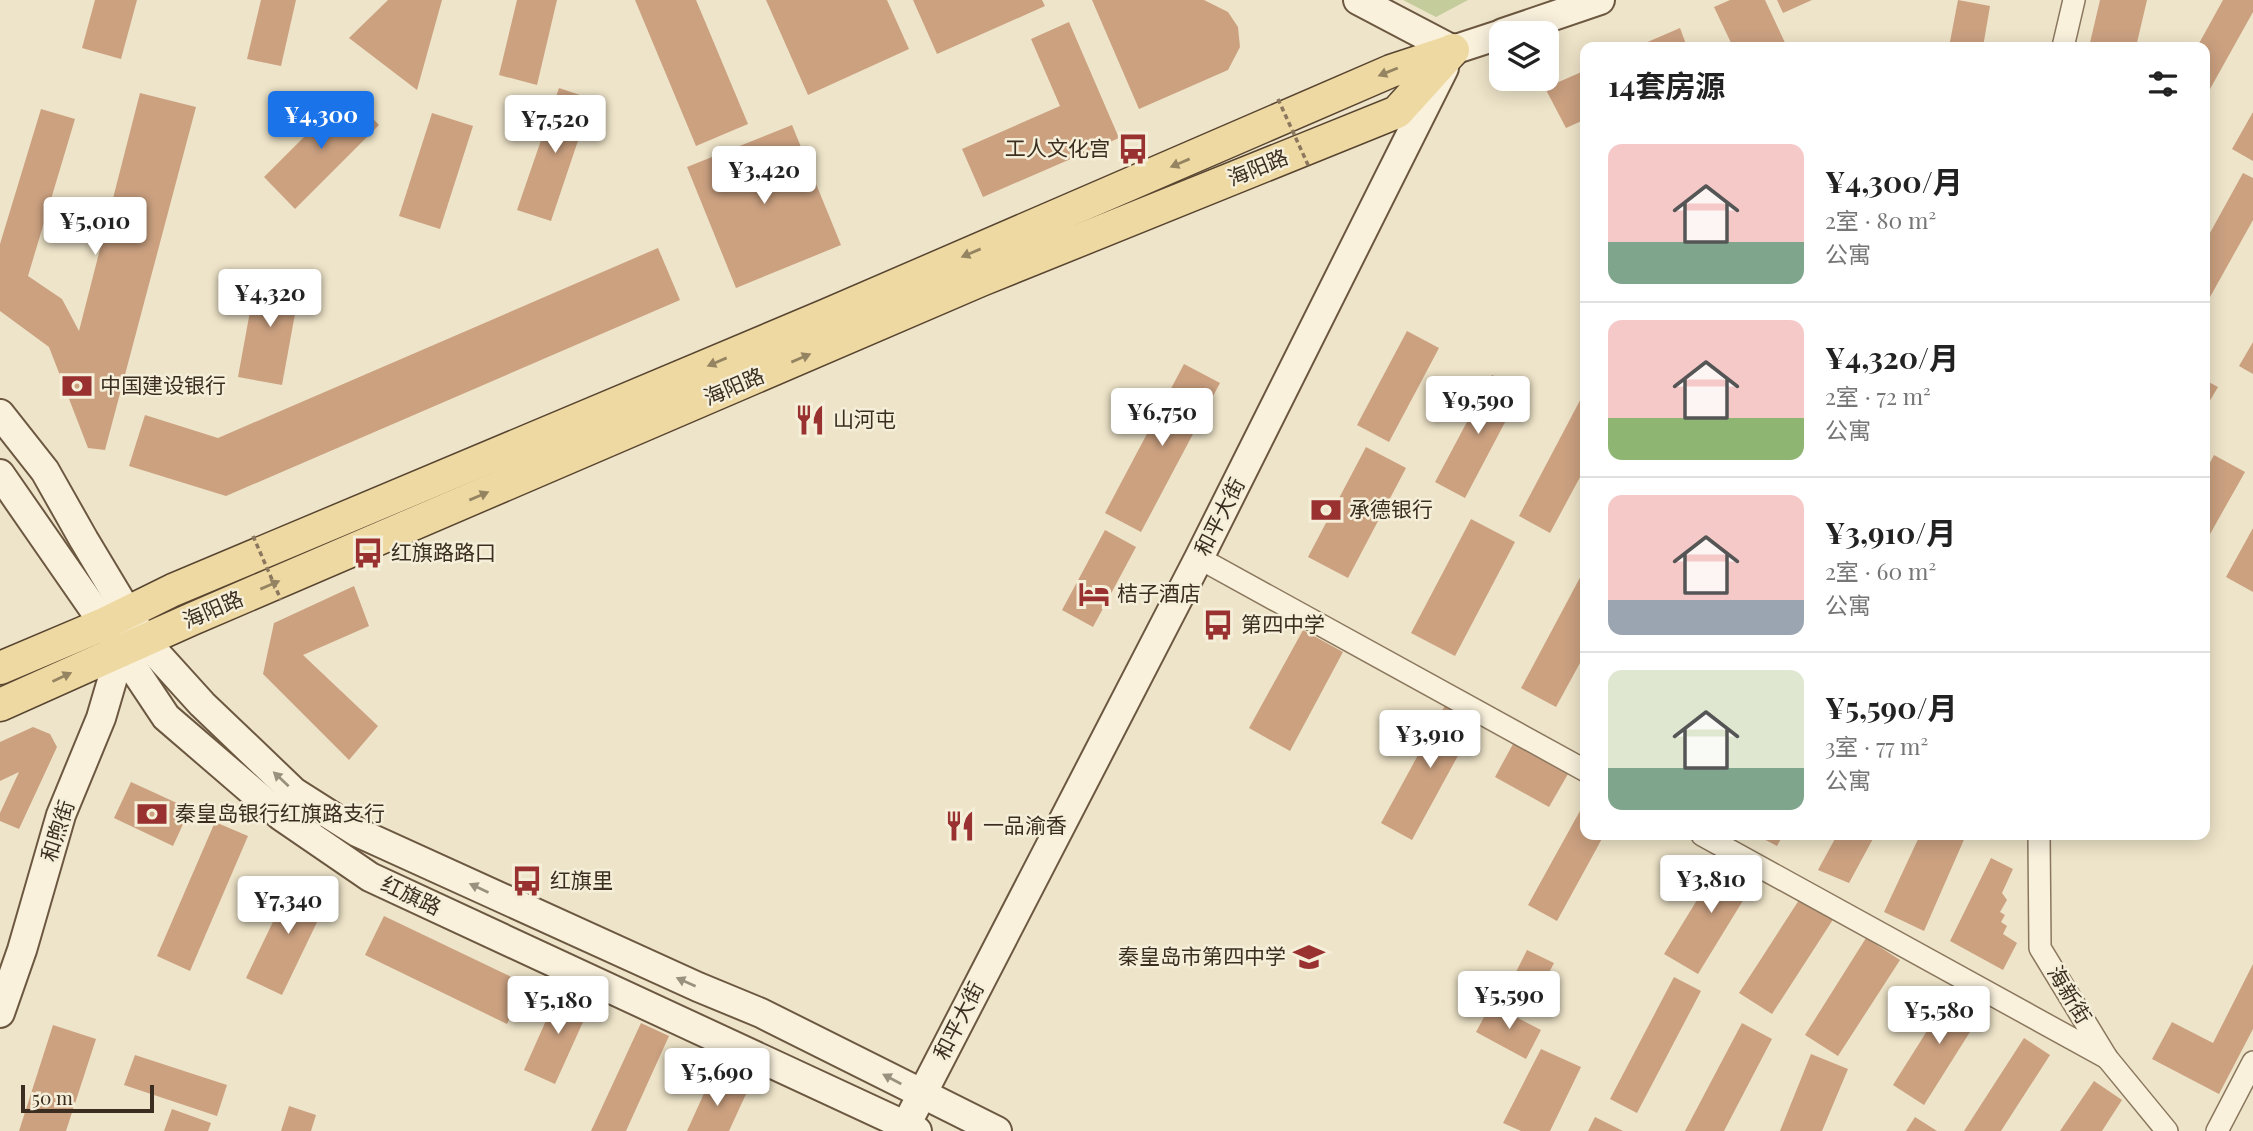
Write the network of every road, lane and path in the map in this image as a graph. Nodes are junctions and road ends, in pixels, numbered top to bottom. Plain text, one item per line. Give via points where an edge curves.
1 (1358, 0) edge
2 (1600, 0) edge
3 (2074, 0) edge
4 (1538, 21) edge
5 (1489, 38) edge
6 (2064, 42) edge
7 (1453, 50) junction
8 (1278, 99) dead end
9 (1310, 167) dead end
10 (0, 414) edge
11 (0, 474) edge
12 (253, 536) dead end
13 (1199, 558) junction
14 (281, 600) dead end
15 (116, 618) junction
16 (132, 645) junction
17 (0, 668) edge
18 (0, 705) edge
19 (1580, 768) edge
20 (1711, 840) edge
21 (2039, 840) edge
22 (0, 1013) edge
23 (2107, 1058) junction
24 (2253, 1062) edge
25 (922, 1094) junction
26 (909, 1129) edge
27 (997, 1131) edge
28 (2167, 1131) edge
29 (2217, 1131) edge

1 - 7 main road
2 - 4 main road, 海阳路
3 - 6 street
5 - 7 main road, 海阳路
7 - 13 main road, 和平大街
7 -> 15 main road, 海阳路 via 1391,71
16 -> 7 main road, 海阳路 via 981,280 1397,112
8 - 9 path, bridge
10 - 15 main road via 45,471
11 - 15 main road, 红旗路
12 - 14 path, bridge
13 - 19 street
13 - 25 main road, 和平大街
15 - 16 main road, 红旗路
15 - 17 main road, 海阳路
18 -> 16 main road, 海阳路
16 - 22 main road, 和煦街 via 61,815
25 -> 16 main road via 761,1013 357,832 294,792
16 - 26 main road, 红旗路 via 166,718 281,816 370,877
20 - 23 street
21 - 23 street, 海新街 via 2040,948
23 - 28 street, 海新街
24 - 29 street
25 - 26 main road, 和平大街
25 - 27 main road

